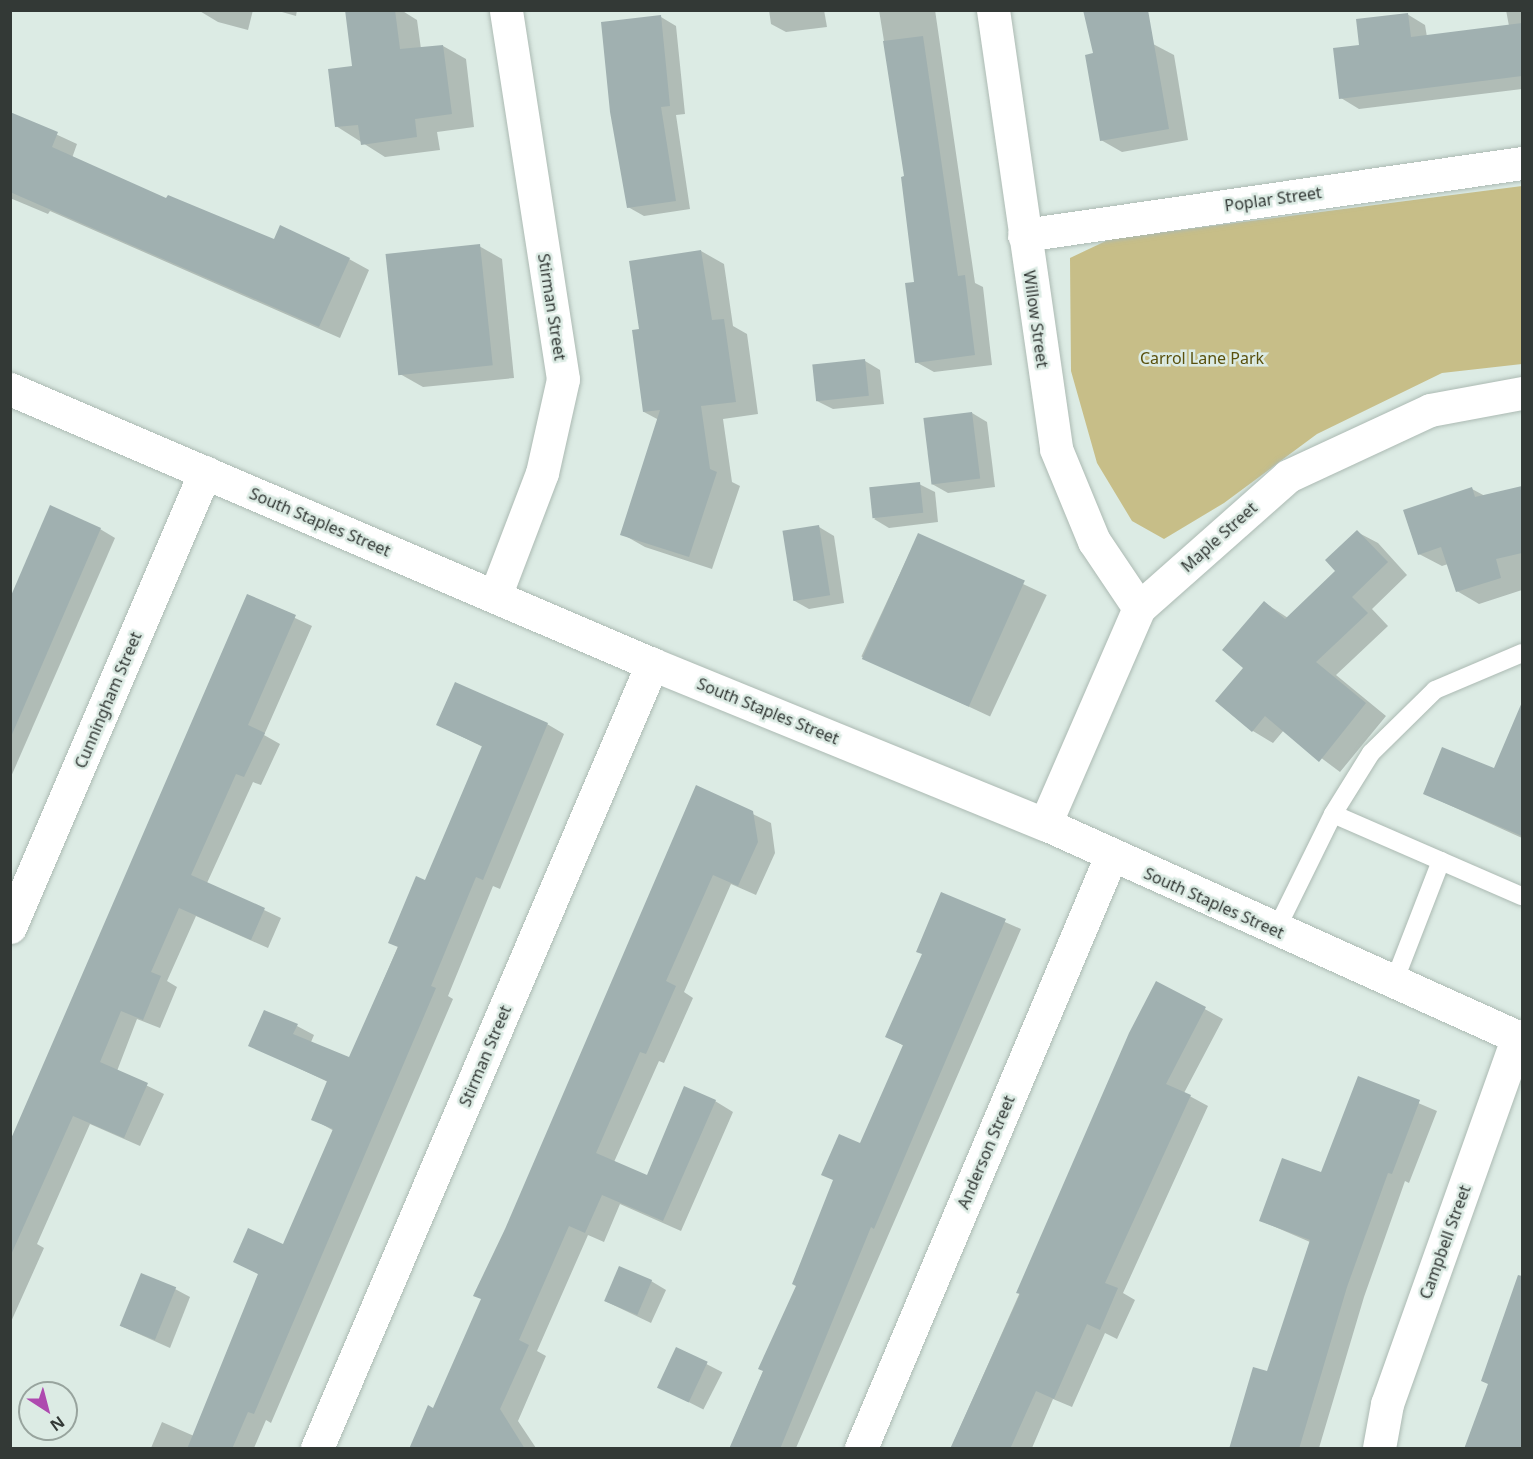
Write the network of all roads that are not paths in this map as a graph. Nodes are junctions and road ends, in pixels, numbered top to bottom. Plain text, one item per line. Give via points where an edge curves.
1 (506, 10) edge
2 (993, 10) edge
3 (1522, 163) edge
4 (1024, 235) junction
5 (10, 389) edge
6 (1522, 393) edge
7 (205, 472) junction
8 (495, 596) junction
9 (1139, 608) junction
10 (1522, 652) edge
11 (652, 664) junction
12 (1332, 814) junction
13 (1044, 824) junction
14 (1111, 856) junction
15 (1441, 861) junction
16 (1522, 896) edge
17 (10, 927) edge
18 (1276, 930) junction
19 (1394, 982) junction
20 (1520, 1038) edge
21 (317, 1449) edge
22 (861, 1449) edge
23 (1379, 1449) edge

1 - 8 street, Stirman Street via 563,379 542,473
2 - 4 street, Willow Street
3 - 4 street, Poplar Street
4 - 9 street, Willow Street via 1056,449 1094,541
5 - 7 street, South Staples Street
6 - 9 street, Maple Street via 1430,410 1288,476
7 - 8 street, South Staples Street
7 - 17 street, Cunningham Street
8 - 11 street, South Staples Street
9 - 13 street, Maple Street
10 - 12 lane via 1435,690 1371,753
11 - 13 street, South Staples Street
11 - 21 street, Stirman Street
12 - 15 lane
12 - 18 lane
13 - 14 street, South Staples Street
14 - 18 street, South Staples Street
14 - 22 street, Anderson Street
15 - 16 lane
15 - 19 lane
18 - 19 street, South Staples Street
19 - 20 street, South Staples Street
20 - 23 street, Campbell Street via 1387,1404

